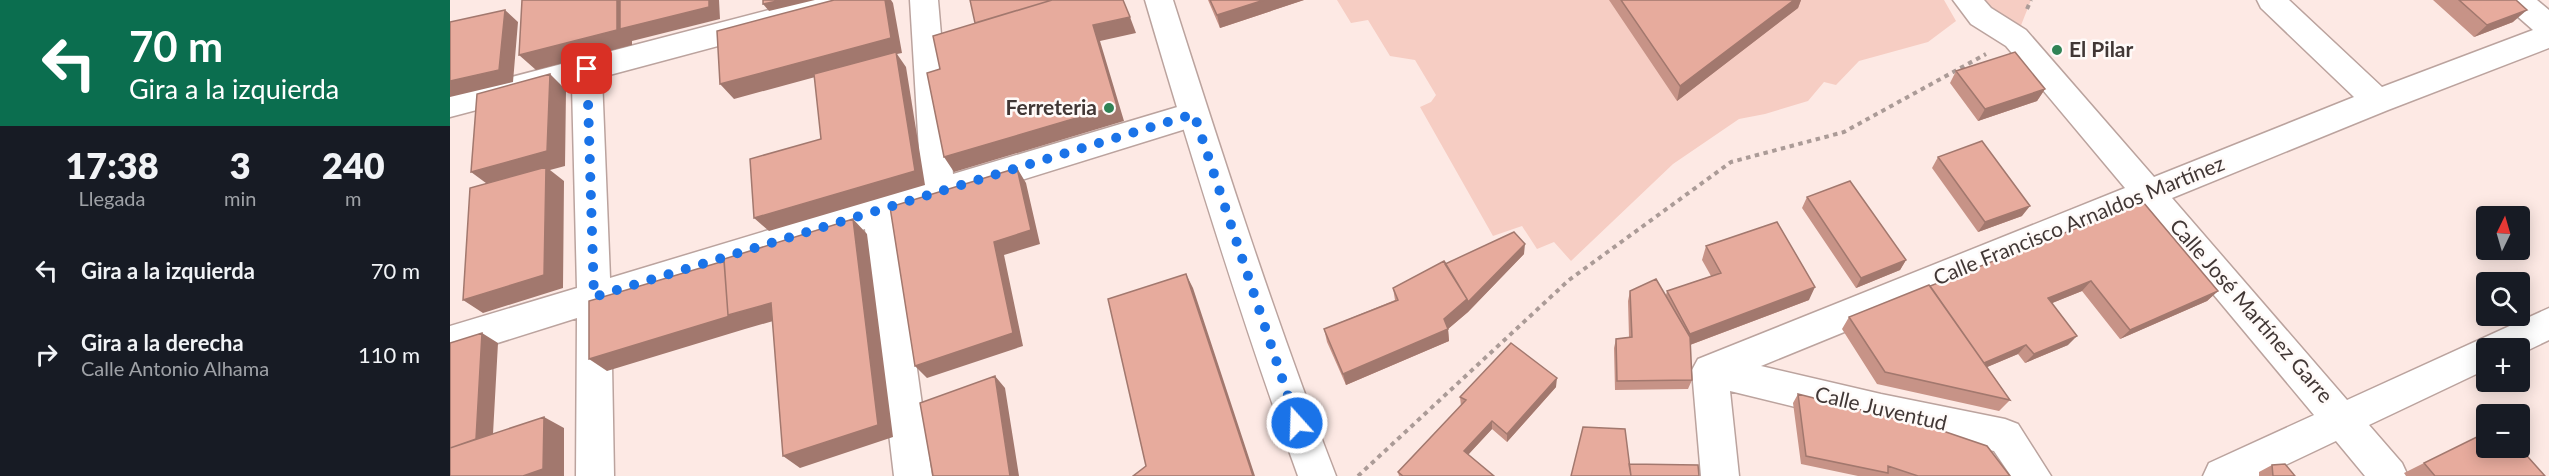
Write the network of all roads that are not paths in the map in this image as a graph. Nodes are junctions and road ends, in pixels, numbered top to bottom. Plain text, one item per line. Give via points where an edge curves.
1 (849, 0) edge
2 (924, 0) edge
3 (1159, 0) edge
4 (1967, 0) edge
5 (2271, 0) edge
6 (2518, 0) edge
7 (2549, 27) edge
8 (2549, 36) edge
9 (587, 69) junction
10 (2377, 101) junction
11 (450, 105) edge
12 (1194, 114) junction
13 (938, 192) junction
14 (2150, 193) junction
15 (879, 210) junction
16 (594, 297) junction
17 (2549, 323) edge
18 (2517, 338) edge
19 (450, 342) edge
20 (2476, 357) edge
21 (1710, 370) junction
22 (2344, 420) junction
23 (595, 476) edge
24 (914, 476) edge
25 (1317, 476) edge
26 (1720, 476) edge
27 (2032, 476) edge
28 (2222, 476) edge
29 (2389, 476) edge

1 - 9 street
2 - 13 street
3 - 12 street
4 - 14 street, Calle José Martínez Garre via 1981,16 2016,38
5 - 10 street
6 - 7 street
8 - 10 street, Calle Francisco Arnaldos Martínez
9 - 11 street
9 - 16 street
10 - 14 street, Calle Francisco Arnaldos Martínez
12 - 13 street
12 - 25 street via 1283,386
13 - 15 street
14 - 21 street, Calle Francisco Arnaldos Martínez
14 - 22 street, Calle José Martínez Garre
15 - 16 street
15 - 24 street
16 - 19 street
16 - 23 street
17 - 18 street
20 - 22 street
21 - 26 street
21 - 27 street, Calle Juventud via 2005,436
22 - 28 street
22 - 29 street, Calle José Martínez Garre

